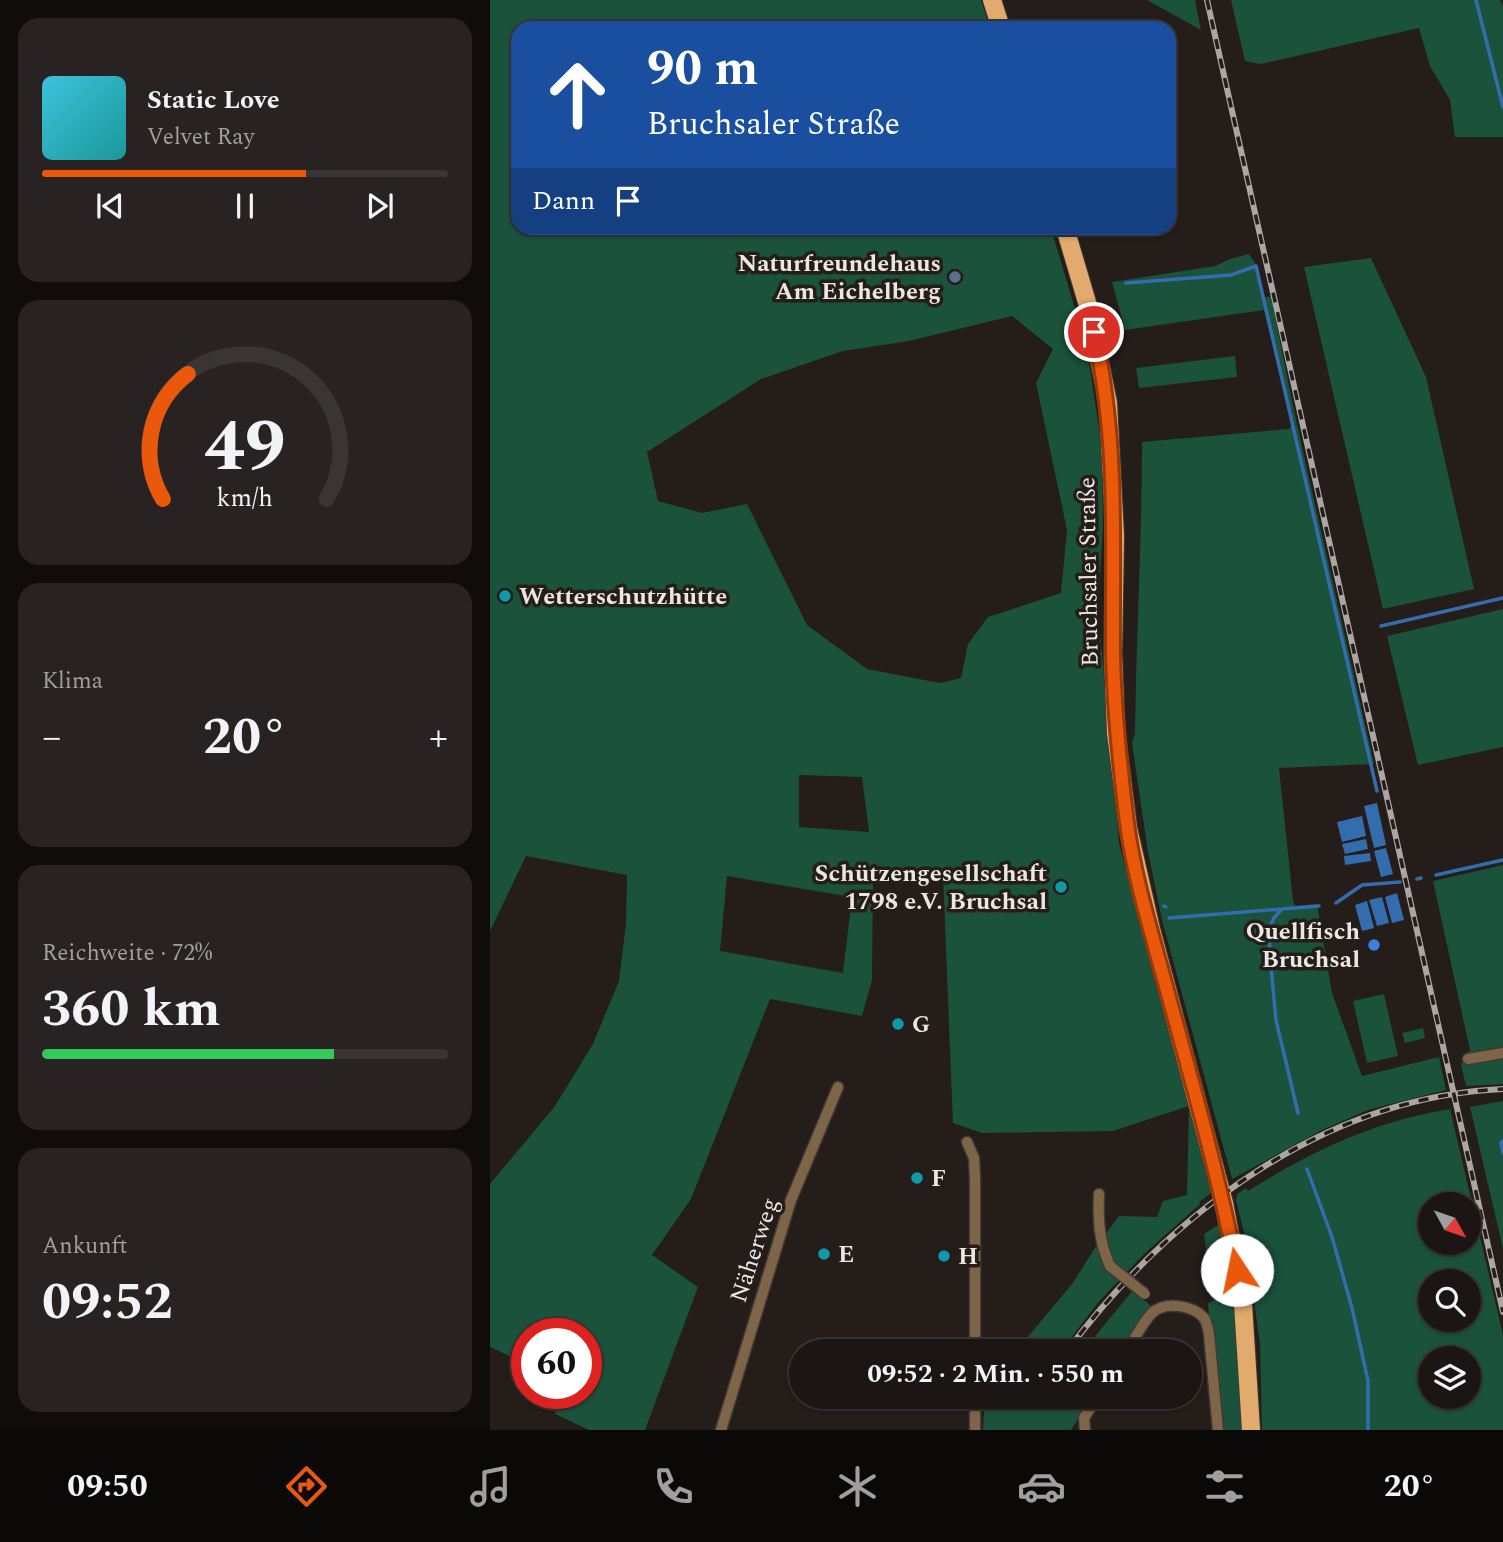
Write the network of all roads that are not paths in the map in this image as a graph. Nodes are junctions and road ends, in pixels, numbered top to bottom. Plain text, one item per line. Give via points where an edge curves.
1 (992, 0) edge
2 (999, 21) edge
3 (1067, 235) edge
4 (1503, 1053) edge
5 (1468, 1059) dead end
6 (838, 1087) dead end
7 (967, 1142) dead end
8 (1099, 1194) dead end
9 (1161, 1307) junction
10 (975, 1339) edge
11 (1135, 1339) edge
12 (975, 1409) edge
13 (1090, 1409) edge
14 (721, 1430) edge
15 (975, 1430) edge
16 (1085, 1430) edge
17 (1218, 1430) edge
18 (1251, 1430) edge

1 - 2 main road
3 - 18 main road, Bruchsaler Straße via 1089,309 1108,403 1115,536 1116,733 1128,828 1150,929 1224,1203 1244,1316
4 - 5 street
6 - 14 street, Näherweg via 791,1200
7 - 10 street via 975,1178
8 - 9 street, bridge via 1098,1226 1110,1266
9 - 11 street
9 - 17 street via 1193,1310 1205,1319
12 - 15 street
13 - 16 street via 1084,1418

